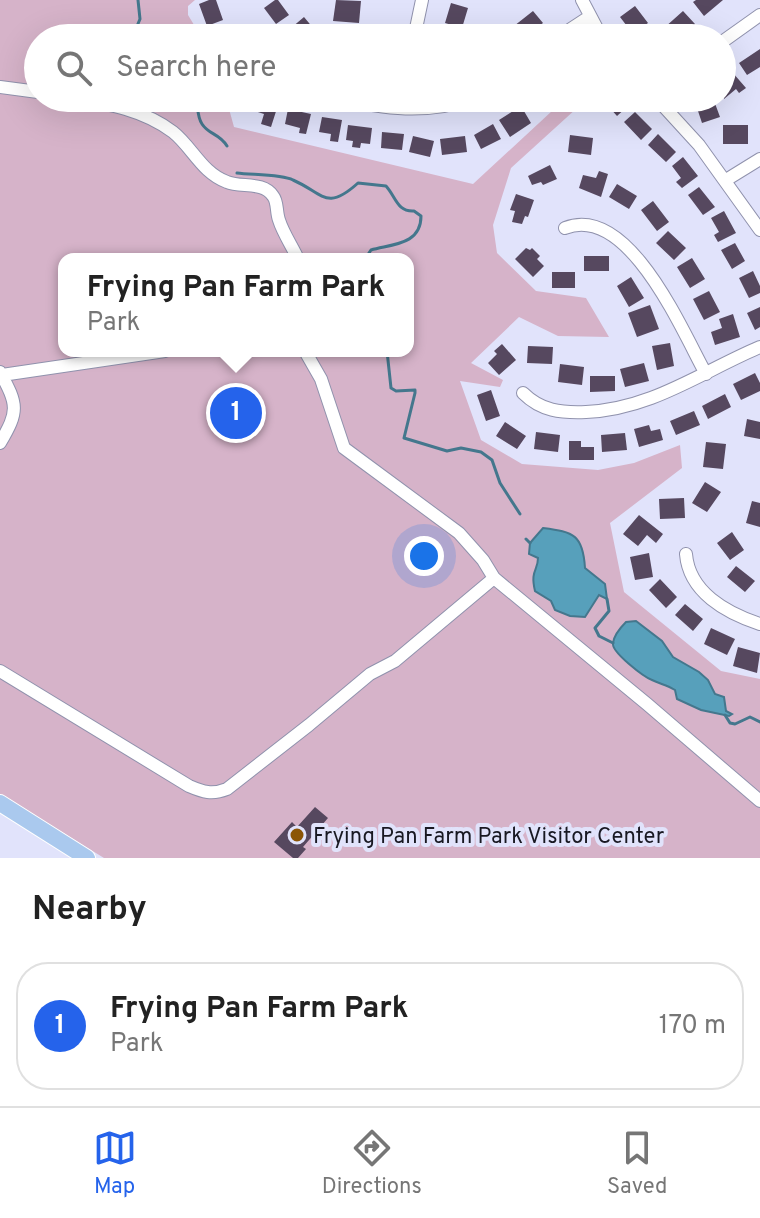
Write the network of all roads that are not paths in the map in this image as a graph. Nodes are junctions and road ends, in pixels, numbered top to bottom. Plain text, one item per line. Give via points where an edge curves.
1 (422, 0) edge
2 (582, 0) edge
3 (760, 15) edge
4 (589, 17) junction
5 (417, 24) edge
6 (578, 24) edge
7 (593, 24) edge
8 (736, 32) edge
9 (0, 87) edge
10 (24, 90) edge
11 (135, 112) edge
12 (668, 112) edge
13 (760, 159) edge
14 (726, 180) junction
15 (565, 228) dead end
16 (760, 230) edge
17 (295, 253) edge
18 (760, 347) edge
19 (120, 357) edge
20 (308, 357) edge
21 (1, 373) edge
22 (706, 374) junction
23 (523, 393) dead end
24 (0, 443) edge
25 (686, 554) dead end
26 (494, 578) junction
27 (760, 624) edge
28 (0, 671) edge
29 (760, 801) edge
30 (0, 803) edge
31 (87, 858) edge

1 - 5 street
2 - 4 street
3 - 8 street
4 - 6 street
4 - 7 street
9 - 10 street
11 - 17 street via 175,134 194,159 220,179 264,188 275,197
12 - 14 street
13 - 14 street
14 - 16 street
15 - 22 street via 595,226 636,256
18 - 22 street
19 - 21 street
20 - 26 street via 344,448 459,533
21 - 24 street via 15,408
22 - 23 street via 648,401 598,411 548,410
25 - 27 street via 687,569 698,588
26 - 28 street via 395,661 370,674 217,793 189,786
26 - 29 street
30 - 31 main road

